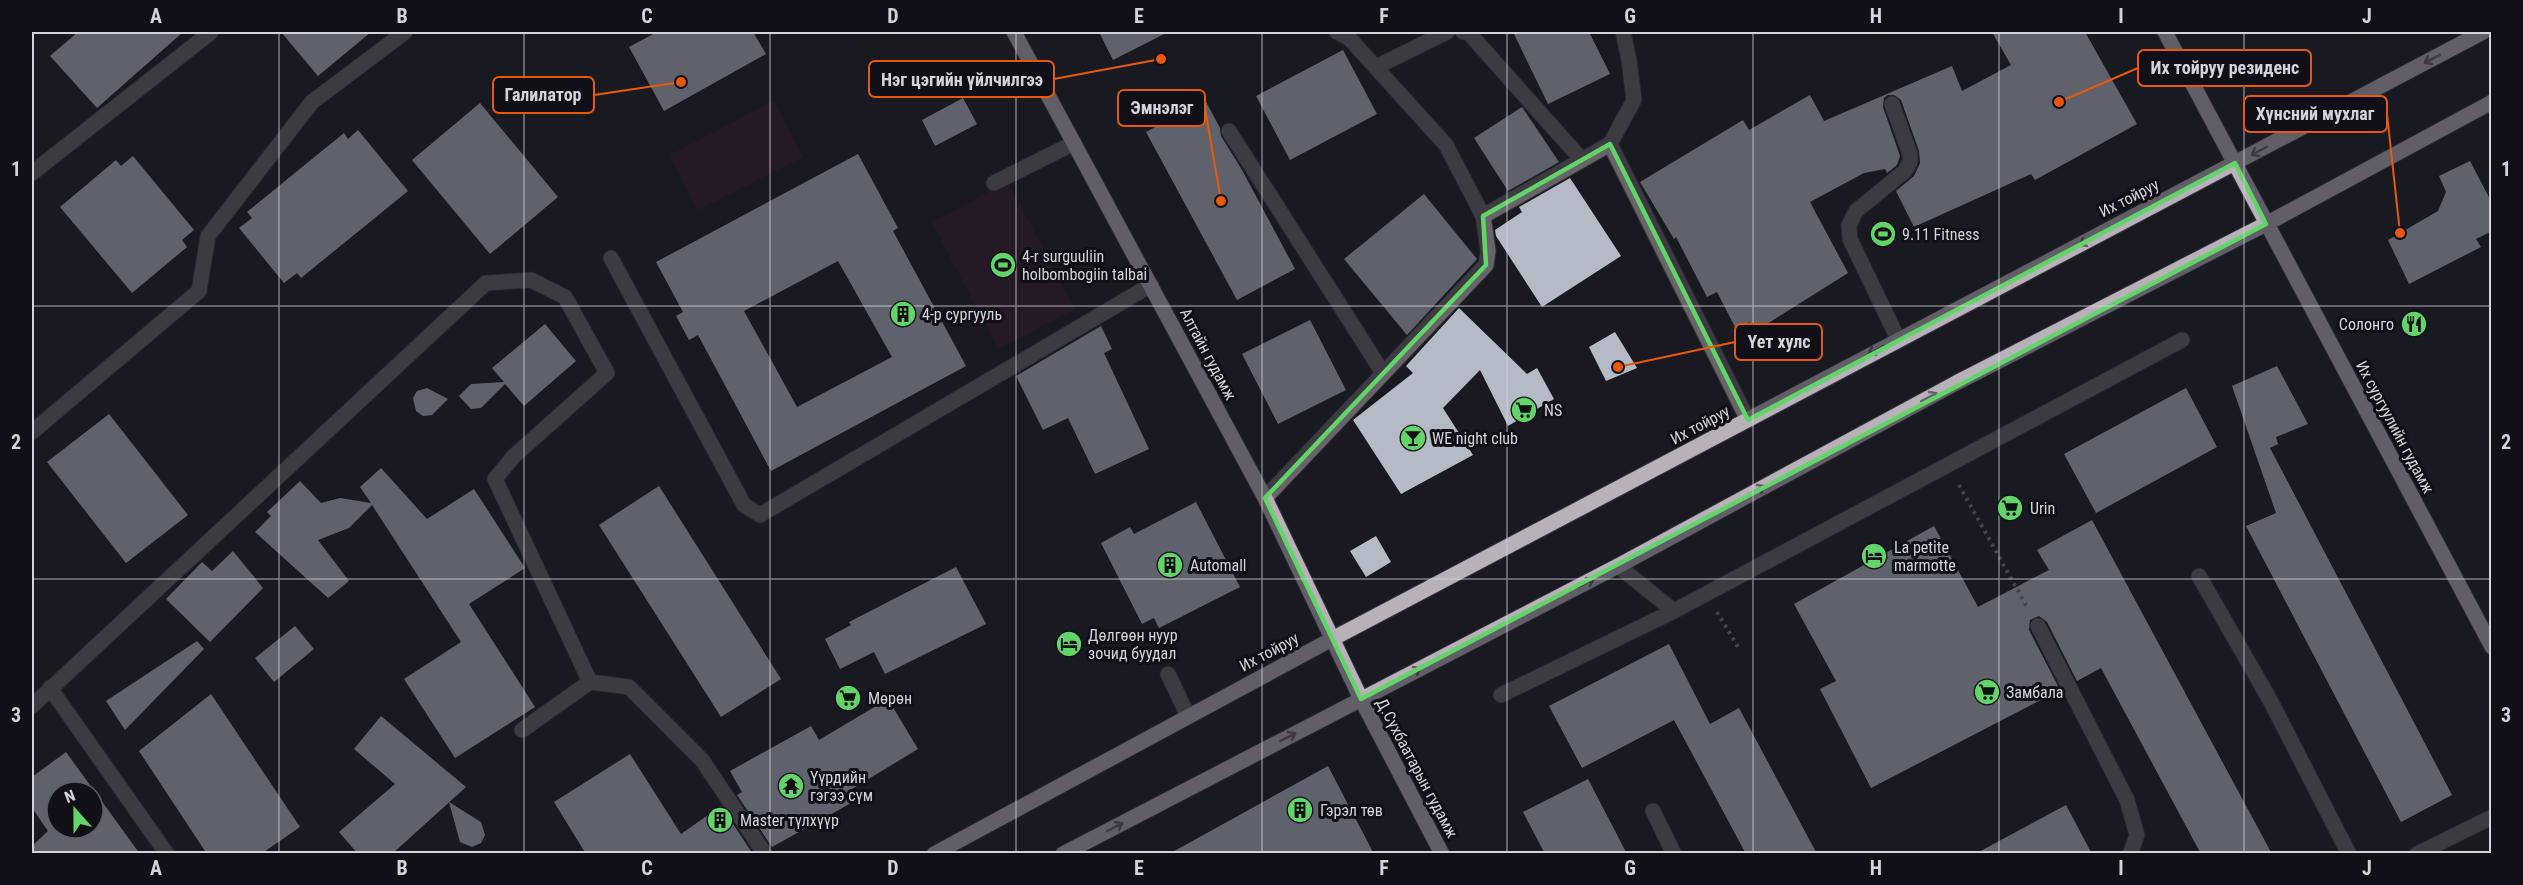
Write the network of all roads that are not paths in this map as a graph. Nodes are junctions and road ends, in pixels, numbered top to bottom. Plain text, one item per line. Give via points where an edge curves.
1 (211, 32) edge
2 (405, 32) edge
3 (1014, 32) edge
4 (1338, 32) edge
5 (1447, 32) edge
6 (1463, 32) edge
7 (1623, 32) edge
8 (2165, 32) edge
9 (2483, 32) edge
10 (1376, 67) junction
11 (2492, 102) edge
12 (1892, 104) dead end
13 (1229, 131) dead end
14 (1074, 143) junction
15 (1610, 144) junction
16 (1582, 160) junction
17 (2235, 163) junction
18 (32, 173) edge
19 (994, 183) dead end
20 (1483, 216) junction
21 (2266, 224) junction
22 (611, 258) dead end
23 (1150, 285) junction
24 (1898, 339) junction
25 (2182, 340) dead end
26 (1383, 373) junction
27 (1748, 420) junction
28 (32, 432) edge
29 (1265, 498) junction
30 (1618, 566) junction
31 (2199, 576) dead end
32 (1674, 611) junction
33 (2038, 626) road end
34 (1334, 638) junction
35 (2492, 647) edge
36 (1167, 674) dead end
37 (590, 682) junction
38 (50, 688) junction
39 (1501, 695) dead end
40 (1361, 699) junction
41 (32, 706) edge
42 (1188, 716) junction
43 (522, 730) dead end
44 (1653, 811) dead end
45 (2492, 817) edge
46 (168, 854) edge
47 (765, 854) edge
48 (934, 854) edge
49 (1063, 854) edge
50 (1442, 854) edge
51 (1674, 854) edge
52 (2130, 854) edge
53 (2349, 854) edge
54 (2417, 854) edge

1 - 18 street
2 - 28 street via 312,102 208,236 199,291
3 - 14 main road, Алтайн гудамж
4 - 10 street
5 - 10 street
6 - 16 street
7 - 15 street via 1634,100
8 - 17 main road, Их сургуулийн гудамж
9 -> 17 main road, Их тойруу
10 - 20 street via 1446,145
11 - 21 main road
12 - 24 street via 1910,162 1905,171 1856,211 1849,225 1850,239
13 - 26 street
14 - 19 street
14 - 23 main road, Алтайн гудамж
15 - 16 street
15 - 27 street
16 - 20 street
17 - 21 main road, Их сургуулийн гудамж
17 -> 24 main road, Их тойруу
20 - 26 street via 1486,265
30 -> 21 main road via 1956,383
21 - 35 main road, Их сургуулийн гудамж
22 - 23 street via 744,505 760,515
23 - 29 main road, Алтайн гудамж
24 -> 27 main road, Их тойруу
25 - 32 street
26 - 29 street
27 - 34 main road, Их тойруу
29 - 34 main road, Алтайн гудамж
30 - 32 street
40 -> 30 main road
31 - 53 street via 2270,700
32 - 39 street
33 - 52 street via 2127,800 2137,835
34 - 40 main road, Алтайн гудамж
34 - 42 main road, Их тойруу
36 - 42 street
37 - 38 street via 495,479 514,456 607,373 565,297 531,280 486,283
37 - 43 street
37 - 47 street via 629,687 702,760
38 - 41 street
38 - 46 street
49 -> 40 main road
40 - 50 main road, Д.Сүхбаатарын гудамж
42 - 48 main road, Их тойруу
44 - 51 street
45 - 54 street

